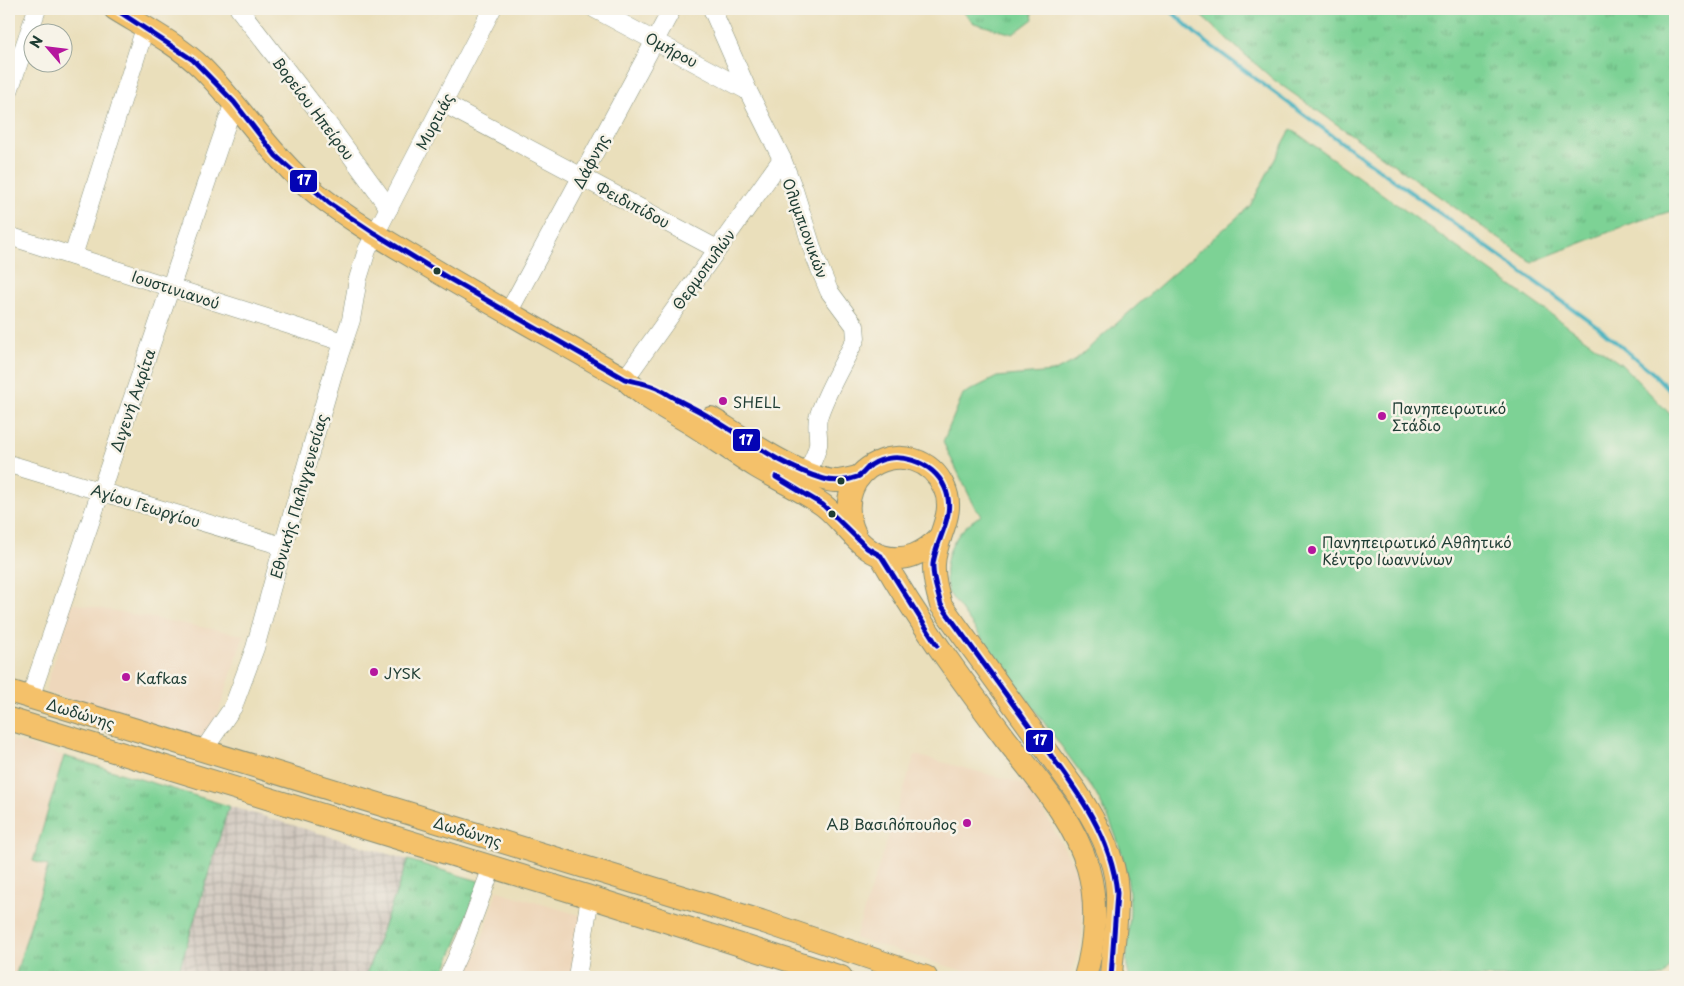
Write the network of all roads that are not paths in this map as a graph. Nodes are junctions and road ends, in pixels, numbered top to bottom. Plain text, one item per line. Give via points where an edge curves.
1 (37, 9) edge
2 (115, 9) edge
3 (239, 9) edge
4 (492, 9) edge
5 (595, 9) edge
6 (672, 9) edge
7 (712, 9) edge
8 (145, 28) junction
9 (655, 40) junction
10 (16, 47) edge
11 (9, 91) edge
12 (748, 91) junction
13 (234, 102) junction
14 (443, 103) junction
15 (782, 160) junction
16 (582, 176) junction
17 (388, 208) junction
18 (374, 233) junction
19 (9, 236) edge
20 (717, 249) junction
21 (73, 256) junction
22 (170, 287) junction
23 (508, 314) junction
24 (343, 342) junction
25 (625, 379) junction
26 (9, 464) edge
27 (806, 473) junction
28 (858, 477) junction
29 (100, 492) junction
30 (856, 536) junction
31 (940, 537) junction
32 (282, 546) junction
33 (881, 556) junction
34 (9, 691) edge
35 (30, 698) junction
36 (9, 719) edge
37 (203, 751) junction
38 (492, 868) junction
39 (590, 898) junction
40 (448, 977) edge
41 (577, 977) edge
42 (841, 977) edge
43 (926, 977) edge
44 (1085, 977) edge
45 (1111, 977) edge

1 - 10 street
2 - 8 main road
3 - 17 street, Βορείου Ηπείρου
4 - 14 street, Μυρτιάς
5 - 9 street, Ομήρου
6 - 9 street, Δάφνης
7 - 12 street, Ολυμπιονικών
8 - 13 main road via 193,60
8 - 21 street
9 - 12 street, Ομήρου
9 - 16 street, Δάφνης
10 - 11 street
12 - 15 street, Ολυμπιονικών
13 - 18 main road via 276,156 299,178
13 - 22 street, Διγενή Ακρίτα
14 - 16 street, Φειδιπίδου
14 - 17 street, Μυρτιάς
15 - 20 street, Θερμοπυλών
15 - 27 street, Ολυμπιονικών via 829,291 856,330 853,344 818,418 818,446
16 - 20 street, Φειδιπίδου
16 - 23 street, Δάφνης
17 - 18 street, Μυρτιάς
18 - 23 main road
18 - 24 street, Εθνικής Παλιγγενεσίας via 363,262
19 - 21 street, Ιουστινιανού
20 - 25 street, Θερμοπυλών
21 - 22 street, Ιουστινιανού
22 - 24 street, Ιουστινιανού
22 - 29 street, Διγενή Ακρίτα
23 - 25 main road
24 - 32 street, Εθνικής Παλιγγενεσίας
25 - 27 main road via 674,397
25 - 30 main road via 649,399 823,505
26 - 29 street, Αγίου Γεωργίου
27 - 28 main road via 836,481
28 - 30 main road via 848,506
28 - 31 main road via 887,459 905,458 921,463 935,473 945,488 949,504 947,522
29 - 32 street, Αγίου Γεωργίου
29 - 35 street, Διγενή Ακρίτα
30 - 33 main road
31 - 33 main road via 928,550 912,557 896,559
31 - 45 main road via 933,565 940,605 1076,791 1104,842 1117,891
32 - 37 street, Εθνικής Παλιγγενεσίας via 244,678 228,716
33 - 44 main road via 948,660 1058,809 1082,850 1090,876 1094,910
34 - 35 main road, Δωδώνης
35 - 37 main road, Δωδώνης
36 - 38 main road, Δωδώνης
37 - 43 main road, Δωδώνης via 761,921
38 - 39 main road, Δωδώνης
38 - 40 street
39 - 41 street
39 - 42 main road, Δωδώνης

